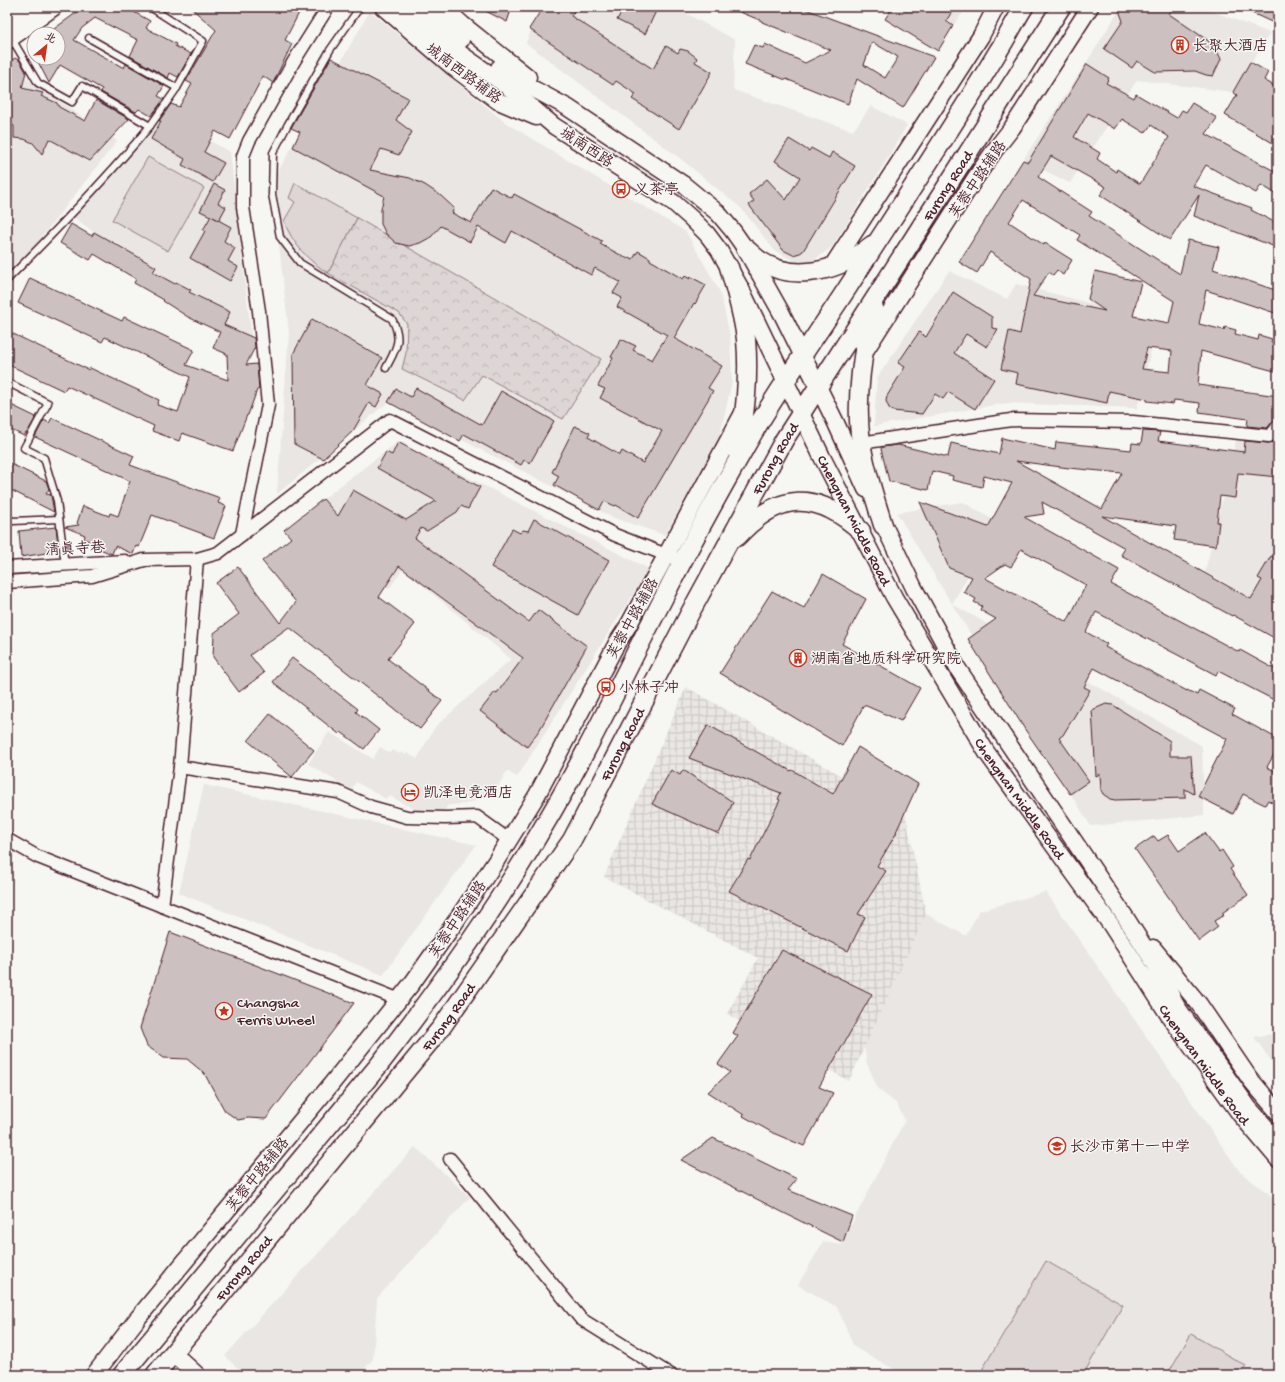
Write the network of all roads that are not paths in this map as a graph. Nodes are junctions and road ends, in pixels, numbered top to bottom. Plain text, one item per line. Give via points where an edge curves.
1 (29, 7) edge
2 (54, 7) edge
3 (150, 7) edge
4 (328, 7) edge
5 (360, 7) edge
6 (382, 7) edge
7 (405, 7) edge
8 (421, 7) edge
9 (443, 7) edge
10 (996, 7) edge
11 (1024, 7) edge
12 (1061, 7) edge
13 (1090, 7) edge
14 (9, 34) edge
15 (89, 38) dead end
16 (177, 88) junction
17 (567, 107) junction
18 (150, 126) junction
19 (554, 126) junction
20 (878, 240) junction
21 (745, 248) junction
22 (729, 267) junction
23 (831, 268) junction
24 (7, 280) edge
25 (878, 293) junction
26 (864, 352) junction
27 (802, 356) junction
28 (386, 368) dead end
29 (785, 381) junction
30 (7, 382) edge
31 (818, 386) junction
32 (744, 412) junction
33 (801, 412) junction
34 (1278, 426) edge
35 (861, 443) junction
36 (733, 469) junction
37 (7, 518) edge
38 (59, 519) junction
39 (883, 525) junction
40 (861, 530) junction
41 (242, 534) junction
42 (722, 554) junction
43 (197, 559) junction
44 (675, 559) junction
45 (144, 560) junction
46 (65, 564) junction
47 (7, 568) edge
48 (7, 582) edge
49 (180, 767) junction
50 (8, 840) edge
51 (509, 840) junction
52 (162, 906) junction
53 (1126, 918) junction
54 (1111, 925) junction
55 (400, 1000) junction
56 (1173, 1011) junction
57 (1278, 1112) edge
58 (1278, 1141) edge
59 (1278, 1159) edge
60 (450, 1160) dead end
61 (1278, 1167) edge
62 (173, 1353) junction
63 (94, 1375) edge
64 (122, 1375) edge
65 (154, 1375) edge
66 (197, 1375) edge
67 (671, 1375) edge

1 - 14 main road
2 - 14 main road
3 - 16 lane via 203,41
4 - 41 street via 294,61 243,156 243,207 259,311 268,405
5 - 28 lane via 330,50 287,126 274,154 272,194 280,237 300,263 392,319 397,328 398,344
6 - 19 main road, 城南西路辅路 via 498,101
7 - 19 main road, 城南西路 via 440,38
8 - 17 main road, 城南西路 via 512,78
9 - 17 main road
10 - 23 main road via 981,36
11 - 20 main road, Furong Road
12 - 25 main road, Furong Road
13 - 26 main road, 芙蓉中路辅路 via 1012,128 976,177
14 - 18 lane via 38,83 72,102 82,86
15 - 16 lane
16 - 18 lane
17 - 21 main road, 城南西路 via 684,185 718,213
18 - 24 lane via 87,199
19 - 22 main road, 城南西路 via 679,207 707,234
20 - 23 main road via 864,251
20 - 27 main road, Furong Road
21 - 23 main road via 760,260 788,272 804,273
21 - 27 main road, 城南西路
22 - 29 main road, 城南西路
22 - 32 main road via 746,339
25 - 26 main road
25 - 31 main road, Furong Road
26 - 35 main road via 858,413
27 - 29 main road, Furong Road
27 - 31 main road, 城南西路
29 - 33 main road, 城南西路
29 - 36 main road, Furong Road
30 - 38 lane via 48,403 24,448 44,458 57,502
31 - 33 main road, Furong Road
31 - 39 main road, Chengnan Middle Road
32 - 36 main road
32 - 44 main road, 芙蓉中路辅路
33 - 40 main road, Chengnan Middle Road
33 - 42 main road, Furong Road
34 - 35 street via 1269,436 1133,422 1011,420
35 - 39 main road
36 - 44 main road, Furong Road
37 - 38 lane via 13,521
38 - 46 lane
39 - 53 main road, Chengnan Middle Road via 958,669
40 - 42 main road via 833,510 812,502 798,501 780,505 764,513 750,523
40 - 54 main road, Chengnan Middle Road via 894,597 987,753
41 - 43 street via 218,552
41 - 44 street via 390,420 615,535
42 - 62 main road, Furong Road via 572,840 441,1028
43 - 45 street
43 - 49 street
44 - 51 main road, 芙蓉中路辅路 via 617,643 537,795
44 - 64 main road, Furong Road via 662,600 561,797 459,958 379,1065
45 - 46 street, 清真寺巷
45 - 48 street via 92,576
46 - 47 street, 清真寺巷
49 - 51 street via 338,792 371,807 407,817 477,817
49 - 52 street
50 - 52 street via 38,857
51 - 55 main road, 芙蓉中路辅路
52 - 55 street
53 - 56 main road, Chengnan Middle Road via 1155,964
53 - 57 main road via 1199,1004 1250,1079
54 - 56 main road, Chengnan Middle Road
54 - 61 main road via 1140,983 1210,1089
55 - 63 main road, 芙蓉中路辅路
56 - 58 main road
56 - 59 main road, Chengnan Middle Road via 1240,1114
60 - 67 street via 581,1320
62 - 65 main road, Furong Road
62 - 66 main road

